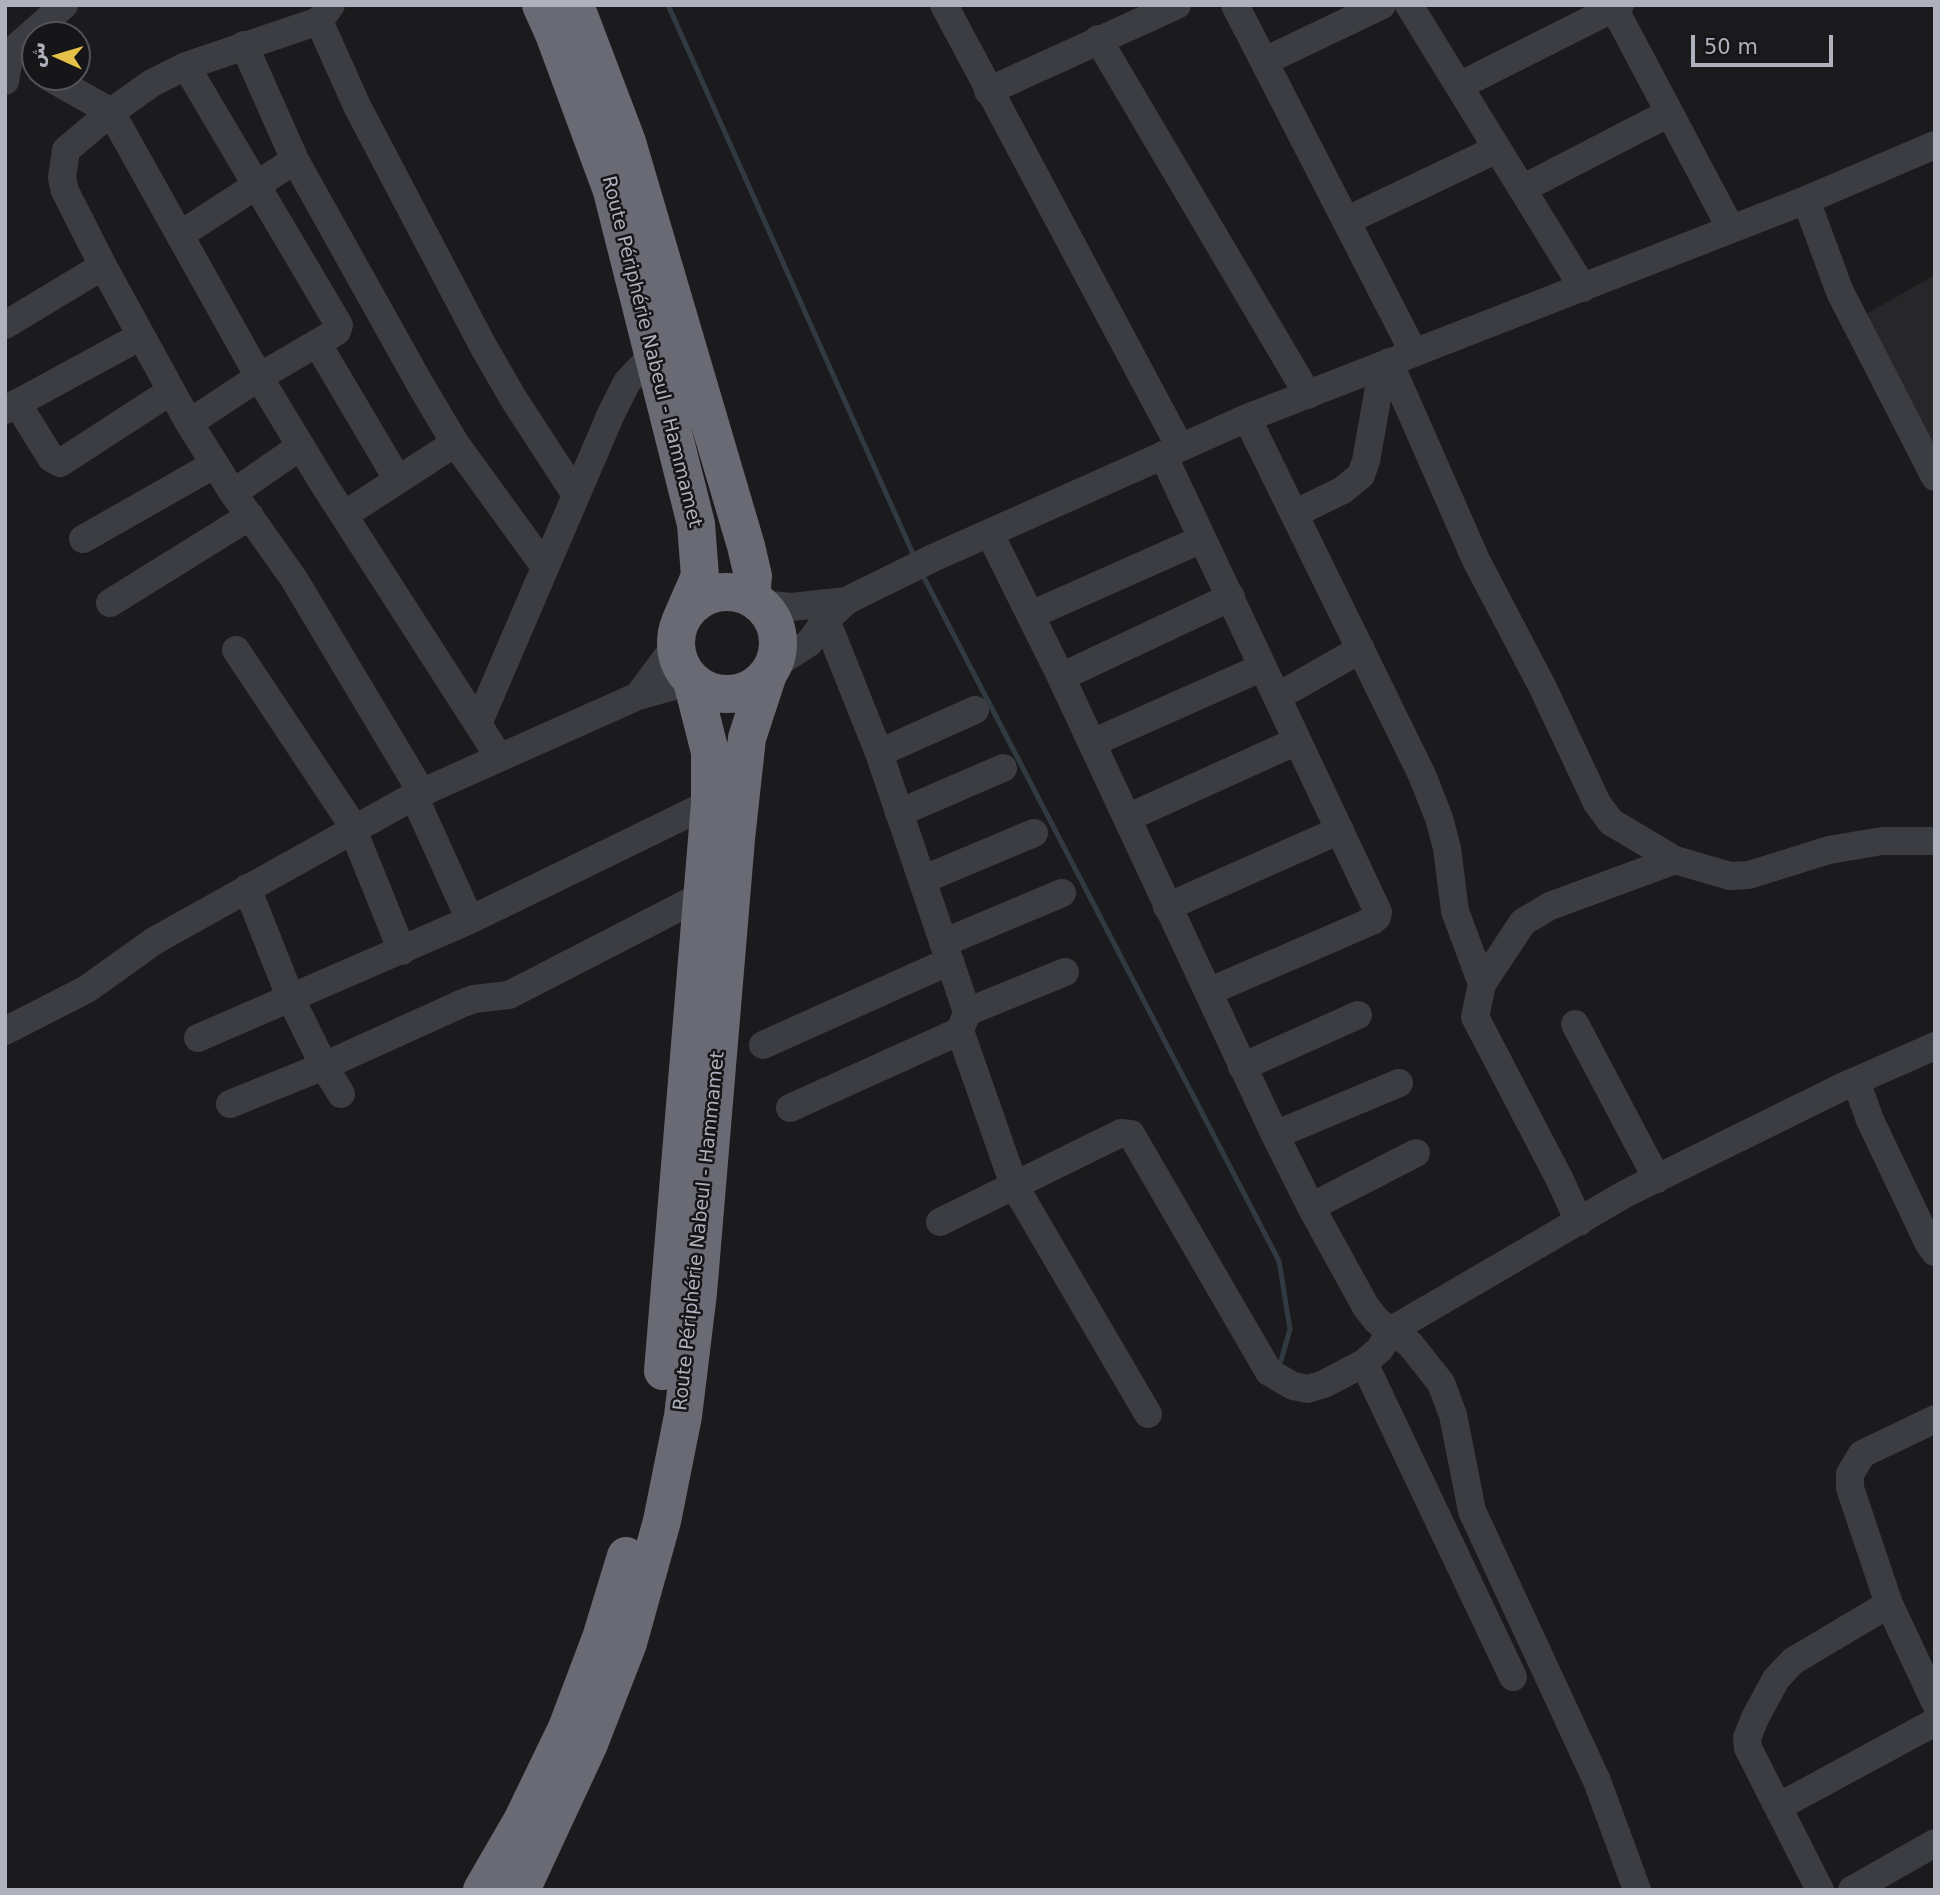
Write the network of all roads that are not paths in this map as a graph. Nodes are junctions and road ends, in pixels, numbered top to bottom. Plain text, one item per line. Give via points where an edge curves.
1 (64, 5) edge
2 (541, 5) edge
3 (575, 5) edge
4 (1177, 5) edge
5 (1235, 5) edge
6 (1382, 5) edge
7 (1409, 5) edge
8 (949, 7) edge
9 (1617, 7) edge
10 (325, 13) edge
11 (1098, 39) junction
12 (244, 45) junction
13 (8, 50) edge
14 (1265, 61) junction
15 (186, 66) junction
16 (5, 81) edge
17 (1459, 86) junction
18 (74, 91) edge
19 (988, 91) junction
20 (111, 112) junction
21 (1669, 113) junction
22 (1935, 145) edge
23 (1497, 149) junction
24 (295, 160) junction
25 (257, 186) junction
26 (1522, 189) junction
27 (1806, 200) junction
28 (1348, 220) junction
29 (1731, 229) junction
30 (180, 235) junction
31 (103, 266) junction
32 (1583, 288) junction
33 (5, 325) edge
34 (141, 336) junction
35 (317, 343) junction
36 (655, 353) junction
37 (1395, 360) junction
38 (259, 377) junction
39 (171, 391) junction
40 (1308, 394) junction
41 (11, 406) edge
42 (1247, 418) junction
43 (189, 424) junction
44 (455, 443) junction
45 (301, 446) junction
46 (1172, 451) junction
47 (215, 464) junction
48 (1935, 477) edge
49 (398, 480) junction
50 (233, 493) junction
51 (576, 495) junction
52 (1294, 514) junction
53 (344, 515) junction
54 (250, 516) junction
55 (990, 534) junction
56 (1202, 539) junction
57 (83, 540) dead end
58 (545, 567) junction
59 (1230, 597) junction
60 (755, 601) junction
61 (110, 603) dead end
62 (836, 611) junction
63 (1031, 615) junction
64 (678, 634) junction
65 (1361, 649) junction
66 (236, 650) dead end
67 (1263, 667) junction
68 (771, 670) junction
69 (1061, 677) junction
70 (692, 681) junction
71 (638, 696) junction
72 (1277, 697) junction
73 (975, 710) dead end
74 (478, 724) junction
75 (1297, 741) junction
76 (1092, 743) junction
77 (879, 753) junction
78 (499, 757) junction
79 (1003, 768) dead end
80 (418, 795) junction
81 (710, 803) junction
82 (899, 813) junction
83 (1127, 818) junction
84 (354, 830) junction
85 (1340, 830) junction
86 (1034, 833) dead end
87 (1933, 840) edge
88 (1675, 860) junction
89 (922, 880) junction
90 (247, 888) junction
91 (1062, 893) dead end
92 (704, 895) junction
93 (1167, 907) junction
94 (470, 920) junction
95 (402, 951) junction
96 (947, 952) junction
97 (1065, 972) dead end
98 (1482, 984) junction
99 (1208, 992) junction
100 (291, 999) junction
101 (1358, 1015) dead end
102 (964, 1022) junction
103 (1575, 1024) dead end
104 (5, 1031) edge
105 (198, 1038) dead end
106 (763, 1045) dead end
107 (1935, 1046) edge
108 (324, 1066) junction
109 (1242, 1067) junction
110 (1857, 1081) junction
111 (1399, 1083) dead end
112 (341, 1094) dead end
113 (230, 1104) dead end
114 (790, 1108) dead end
115 (1275, 1135) junction
116 (1416, 1153) dead end
117 (1657, 1180) junction
118 (1014, 1185) junction
119 (1311, 1207) junction
120 (940, 1222) dead end
121 (1579, 1222) junction
122 (1935, 1252) edge
123 (1390, 1331) junction
124 (1364, 1363) junction
125 (1148, 1414) dead end
126 (1935, 1419) edge
127 (1889, 1604) junction
128 (1923, 1650) edge
129 (1513, 1677) dead end
130 (1935, 1702) edge
131 (1935, 1721) edge
132 (1778, 1807) junction
133 (1935, 1843) edge
134 (482, 1890) edge
135 (522, 1890) edge
136 (1637, 1890) edge
137 (1820, 1890) edge
138 (1852, 1890) edge

1 - 13 street
2 - 36 highway, Route Périphérie Nabeul - Hammamet via 612,191
3 - 60 highway, Route Périphérie Nabeul - Hammamet via 628,142 746,547
4 - 11 street
5 - 14 street
6 - 14 street
7 - 17 street
8 - 19 street
9 - 17 street
9 - 21 street
10 - 12 street
10 - 51 street via 356,106 482,344
11 - 19 street
11 - 40 street
12 - 15 street
12 - 24 street
13 - 16 street
14 - 28 street
15 - 20 street
15 - 25 street
17 - 23 street
18 - 20 street
19 - 46 street
20 - 30 street
20 - 31 street via 66,150 62,178
21 - 26 street
21 - 29 street
22 - 27 street
23 - 26 street
23 - 28 street
24 - 25 street
24 - 44 street
25 - 30 street
25 - 35 street via 339,325
26 - 32 street
27 - 29 street
27 - 48 street via 1840,292
28 - 37 street
29 - 32 street
30 - 38 street
31 - 33 street
31 - 34 street
32 - 37 street
34 - 39 street
34 - 41 street
35 - 38 street
35 - 49 street
36 - 51 street via 627,382
36 - 64 highway, Route Périphérie Nabeul - Hammamet via 700,553 700,576
37 - 40 street
37 - 52 street via 1361,475 1343,490
37 - 88 street via 1476,560 1597,803 1611,822
38 - 43 street
38 - 45 street
39 - 41 street via 60,463 51,458
39 - 43 street
40 - 42 street
42 - 46 street
42 - 52 street
43 - 47 street
44 - 49 street
44 - 58 street
45 - 50 street
45 - 53 street
46 - 55 street
46 - 56 street
47 - 50 street
47 - 57 street
49 - 53 street
50 - 54 street
51 - 58 street
52 - 65 street
53 - 74 street
54 - 61 street
54 - 80 street via 294,579
55 - 62 street via 905,570
55 - 63 street
56 - 59 street
56 - 63 street
58 - 74 street
59 - 67 street
59 - 69 street
60 - 62 street
60 - 64 highway via 735,592 702,598 689,608
60 - 68 highway via 771,617 777,633 778,649
62 - 68 street via 808,643
62 - 77 street
63 - 69 street
64 - 70 highway via 678,659
64 - 71 street
65 - 72 street
65 - 98 street via 1439,818 1455,911
66 - 84 street
67 - 72 street
67 - 76 street
68 - 70 highway via 756,686 740,693 707,691
68 - 135 highway, Route Périphérie Nabeul - Hammamet via 747,738 698,1293 683,1416 662,1521 628,1643 588,1746
69 - 76 street
70 - 71 street
70 - 81 highway, Route Périphérie Nabeul - Hammamet via 710,752
71 - 78 street
72 - 75 street
73 - 77 street
74 - 78 street
75 - 83 street
75 - 85 street
76 - 83 street
77 - 82 street
78 - 80 street
79 - 82 street
80 - 84 street
80 - 94 street
81 - 92 highway, Route Périphérie Nabeul - Hammamet
81 - 94 street
82 - 89 street
83 - 93 street
84 - 90 street
84 - 95 street
85 - 93 street
85 - 99 street via 1377,917
86 - 89 street
87 - 88 street via 1882,841 1829,850 1749,875 1730,876
88 - 98 street via 1550,906 1523,922
89 - 96 street
90 - 100 street
90 - 104 street via 154,941 86,989
91 - 96 street
92 - 108 street via 509,995 463,1003
92 - 134 highway, Route Périphérie Nabeul - Hammamet via 659,1429 601,1638 567,1728
93 - 99 street
94 - 95 street
95 - 100 street
96 - 102 street
96 - 106 street
97 - 102 street
98 - 121 street via 1475,1017
99 - 109 street
100 - 105 street
100 - 108 street
101 - 109 street
102 - 114 street
102 - 118 street
103 - 117 street
107 - 110 street
108 - 112 street
108 - 113 street
109 - 115 street
110 - 117 street
110 - 122 street via 1870,1120
111 - 115 street
115 - 119 street
116 - 119 street
117 - 121 street
118 - 120 street
118 - 124 street via 1121,1133 1132,1134 1269,1372 1308,1389
118 - 125 street
119 - 123 street via 1366,1307
121 - 123 street
123 - 124 street via 1380,1349
123 - 136 street via 1415,1349 1441,1383 1453,1415 1472,1511 1597,1781
124 - 129 street
126 - 127 street via 1862,1454 1850,1474 1850,1488
127 - 128 street
127 - 132 street via 1793,1661 1762,1703 1747,1738 1748,1748
128 - 130 street
131 - 132 street
132 - 137 street
133 - 138 street

